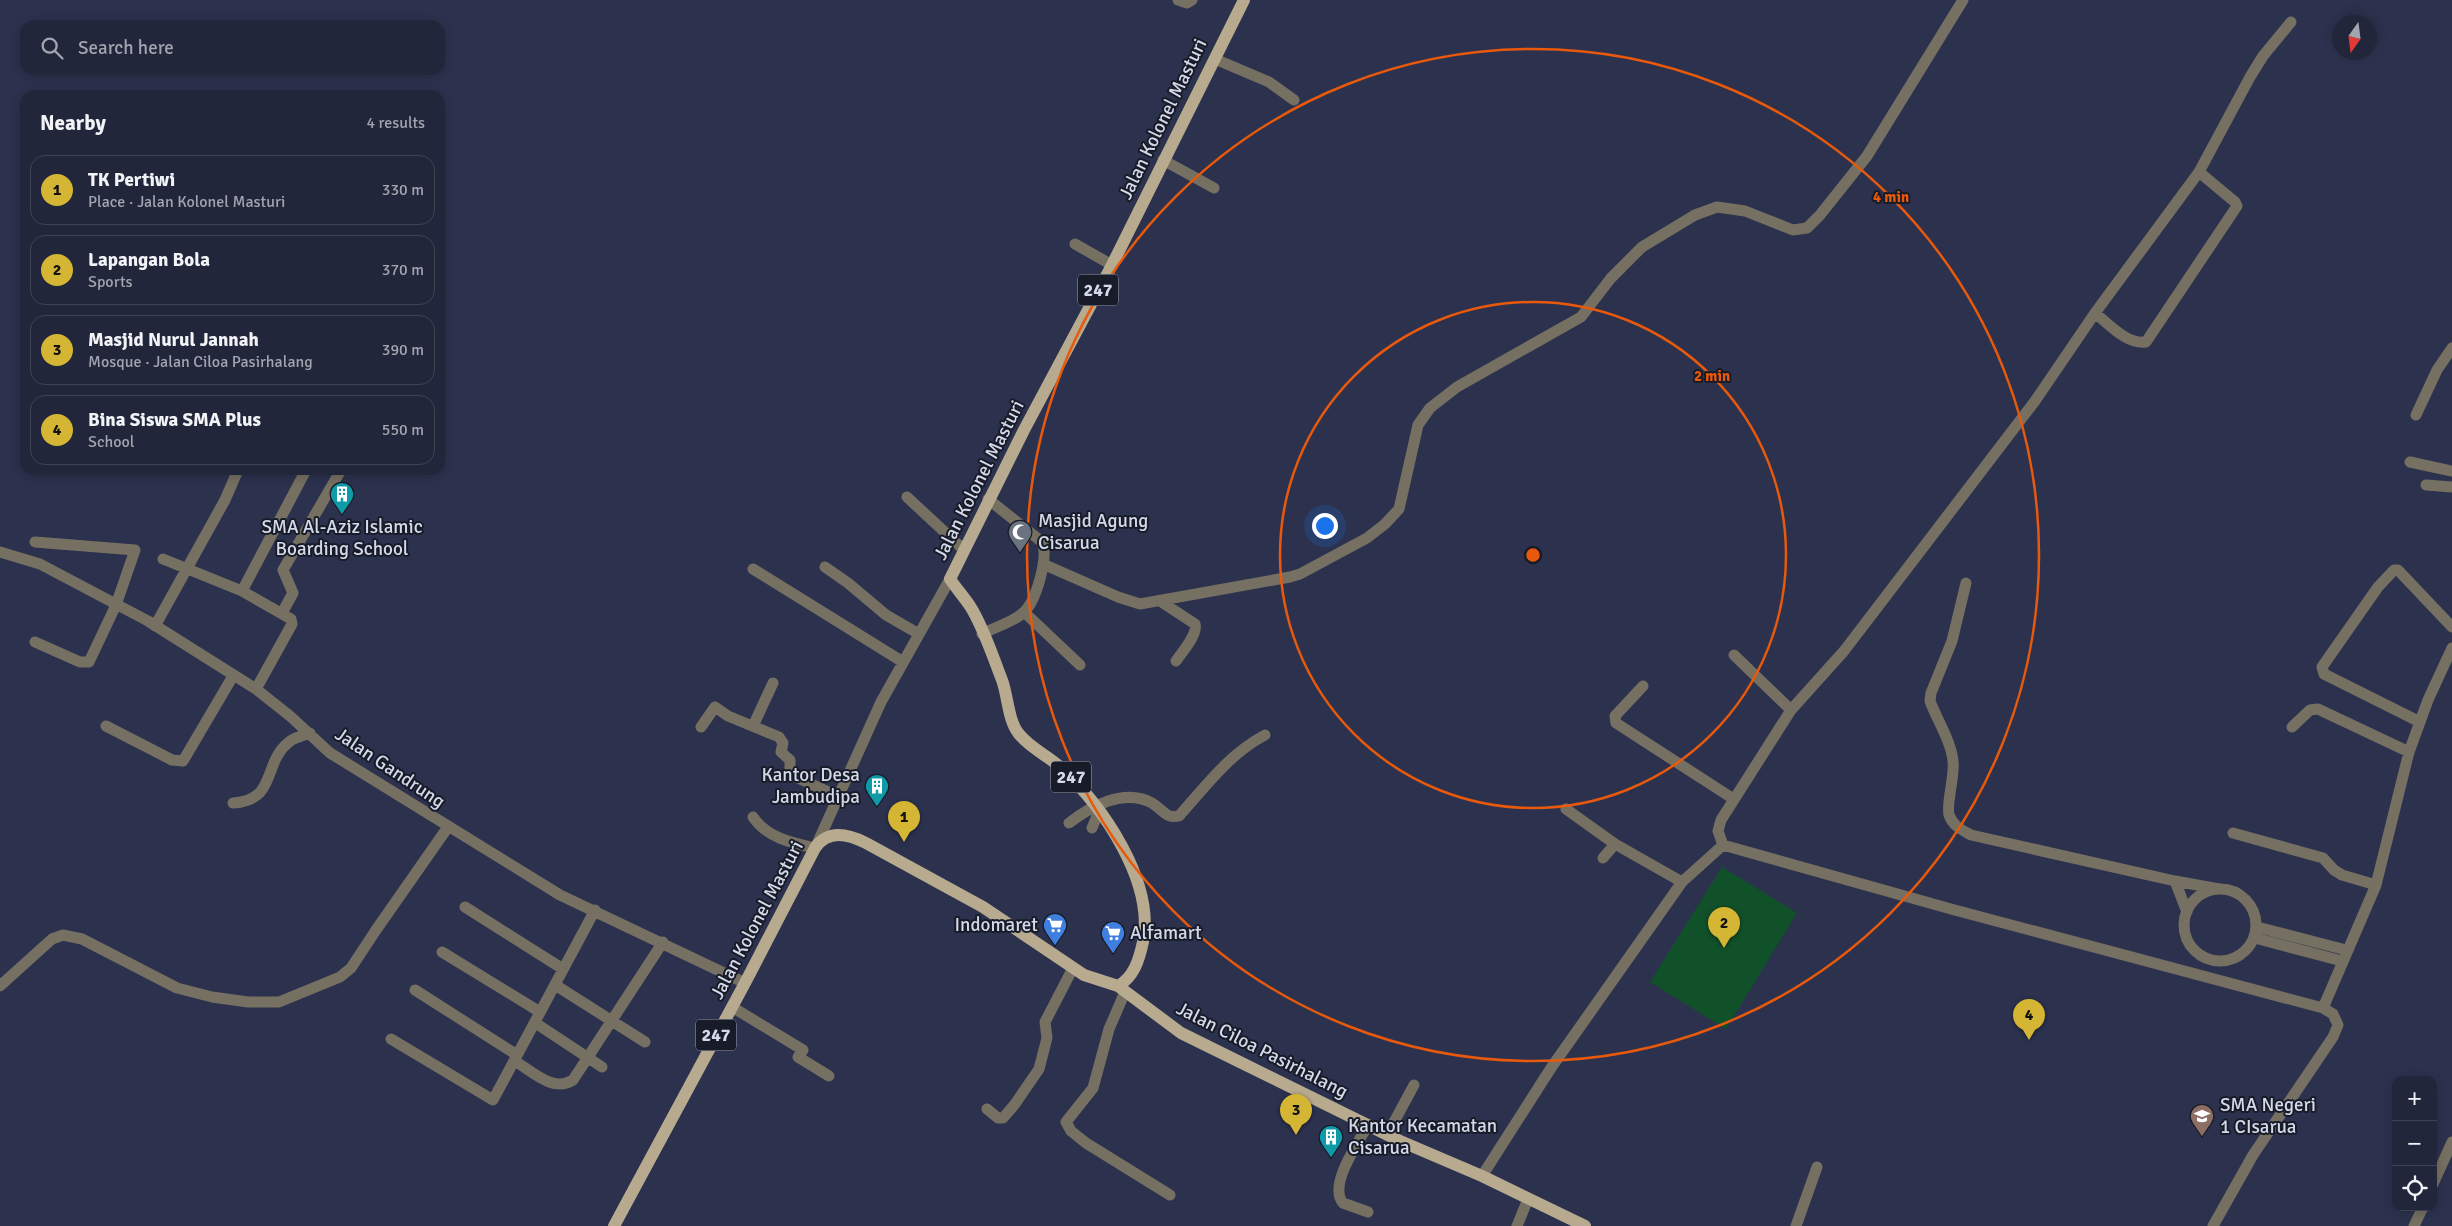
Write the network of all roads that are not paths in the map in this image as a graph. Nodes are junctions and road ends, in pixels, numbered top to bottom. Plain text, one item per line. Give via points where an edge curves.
1 (1178, 0) edge
2 (1192, 0) edge
3 (1244, 0) edge
4 (1963, 0) edge
5 (2291, 22) dead end
6 (1215, 59) junction
7 (1294, 100) dead end
8 (1163, 160) junction
9 (2199, 172) junction
10 (1214, 188) dead end
11 (1075, 244) dead end
12 (1112, 266) junction
13 (2095, 313) junction
14 (2452, 348) edge
15 (2416, 415) dead end
16 (2410, 462) dead end
17 (2452, 471) edge
18 (236, 475) edge
19 (303, 475) edge
20 (338, 475) edge
21 (2426, 485) dead end
22 (2452, 487) edge
23 (907, 497) dead end
24 (988, 499) junction
25 (35, 542) dead end
26 (964, 550) junction
27 (0, 552) edge
28 (163, 559) dead end
29 (1043, 564) junction
30 (825, 567) dead end
31 (187, 568) junction
32 (753, 569) dead end
33 (950, 579) junction
34 (1966, 583) dead end
35 (242, 590) junction
36 (1160, 601) junction
37 (116, 605) junction
38 (282, 612) junction
39 (1024, 612) junction
40 (155, 626) junction
41 (2452, 626) edge
42 (919, 634) junction
43 (982, 634) junction
44 (35, 642) dead end
45 (2452, 648) edge
46 (1734, 655) dead end
47 (1176, 661) dead end
48 (903, 662) junction
49 (1080, 665) dead end
50 (233, 676) junction
51 (773, 683) dead end
52 (1643, 686) dead end
53 (256, 689) junction
54 (1791, 710) junction
55 (2420, 722) junction
56 (106, 726) dead end
57 (753, 726) junction
58 (701, 727) dead end
59 (2292, 727) dead end
60 (310, 733) junction
61 (1265, 735) dead end
62 (2409, 752) junction
63 (839, 796) junction
64 (1732, 798) junction
65 (233, 804) dead end
66 (1097, 808) junction
67 (1566, 810) dead end
68 (753, 817) dead end
69 (1068, 823) dead end
70 (448, 828) junction
71 (1092, 828) dead end
72 (2233, 833) dead end
73 (1615, 844) junction
74 (1723, 844) junction
75 (816, 846) junction
76 (1604, 858) dead end
77 (2175, 881) junction
78 (1682, 882) junction
79 (2376, 885) junction
80 (2220, 889) junction
81 (465, 907) dead end
82 (595, 910) junction
83 (2187, 912) junction
84 (2256, 932) junction
85 (662, 942) junction
86 (2346, 950) junction
87 (442, 952) dead end
88 (2342, 961) junction
89 (1073, 968) junction
90 (563, 969) junction
91 (746, 983) junction
92 (0, 986) edge
93 (560, 988) dead end
94 (1121, 989) junction
95 (415, 990) dead end
96 (732, 1007) junction
97 (2323, 1008) junction
98 (540, 1012) junction
99 (611, 1021) junction
100 (540, 1026) dead end
101 (391, 1039) dead end
102 (645, 1042) dead end
103 (587, 1058) junction
104 (518, 1059) junction
105 (602, 1067) dead end
106 (829, 1076) dead end
107 (1414, 1085) dead end
108 (987, 1109) dead end
109 (1368, 1125) junction
110 (1388, 1135) junction
111 (2452, 1142) edge
112 (1817, 1167) dead end
113 (2437, 1175) edge
114 (1482, 1176) junction
115 (1170, 1195) dead end
116 (1528, 1199) junction
117 (2420, 1211) edge
118 (1368, 1212) dead end
119 (614, 1226) edge
120 (1517, 1226) edge
121 (1585, 1226) edge
122 (1796, 1226) edge
123 (2213, 1226) edge
124 (2414, 1226) edge

1 - 2 street via 1187,3
3 - 6 main road, Jalan Kolonel Masturi / 247
4 - 36 street via 1867,156 1806,228 1793,230 1745,211 1717,207 1695,215 1629,258 1580,317 1457,387 1430,408 1418,426 1399,510 1367,538 1290,578
5 - 9 street via 2250,76
6 - 7 street via 1269,82
6 - 8 main road, Jalan Kolonel Masturi / 247
8 - 10 street
8 - 12 main road, Jalan Kolonel Masturi / 247
9 - 13 street
9 - 13 street via 2237,206 2149,338 2142,343 2130,340
11 - 12 street
12 - 24 main road, Jalan Kolonel Masturi / 247
13 - 54 street via 2035,401 1937,531 1844,651
14 - 15 street via 2437,370
16 - 17 street
18 - 31 street
19 - 35 street
20 - 38 street via 283,570 293,593
21 - 22 street
23 - 26 street
24 - 26 main road, Jalan Kolonel Masturi / 247
24 - 29 street via 1042,542
25 - 37 street via 135,550
26 - 33 main road, Jalan Kolonel Masturi / 247
27 - 37 street, Jalan Gandrung via 40,564
28 - 31 street
29 - 36 street via 1133,603
29 - 39 street via 1036,594
30 - 42 street via 886,615
31 - 35 street
31 - 40 street
32 - 48 street
33 - 42 street
33 - 43 main road, Jalan Kolonel Masturi / 247 via 971,608
34 - 77 street via 1952,641 1930,700 1953,761 1954,778 1948,813 1953,823 1971,834
35 - 38 street
36 - 47 street via 1195,624 1192,637
37 - 40 street, Jalan Gandrung
37 - 44 street via 89,662 80,662
38 - 53 street via 292,624
39 - 43 street
39 - 49 street
40 - 50 street, Jalan Gandrung
41 - 55 street via 2398,570 2394,570 2378,586 2322,667 2324,674
42 - 48 street
43 - 66 main road, Jalan Kolonel Masturi / 247 via 1002,680 1011,719 1019,734 1058,765
45 - 55 street
46 - 54 street
48 - 63 street via 880,702
50 - 53 street, Jalan Gandrung
50 - 56 street via 183,761 172,760
51 - 57 street
52 - 64 street via 1615,716 1616,722
53 - 60 street, Jalan Gandrung
54 - 64 street
55 - 62 street
57 - 58 street via 715,707
57 - 63 street via 782,739 781,752 790,760 794,776
59 - 62 street via 2310,710 2318,709
60 - 65 street via 288,743 282,750 262,791 255,798
60 - 70 street, Jalan Gandrung via 330,753
61 - 66 street via 1220,768 1179,816 1169,816 1147,801 1127,797
62 - 79 street
63 - 75 street
64 - 74 street via 1719,825
66 - 69 street
66 - 71 street
66 - 94 main road, Jalan Kolonel Masturi / 247 via 1132,864 1140,883 1145,910 1145,931 1137,963
67 - 73 street
68 - 75 street via 773,836
70 - 82 street, Jalan Gandrung via 560,895
70 - 92 street via 351,968 340,977 279,1002 230,999 178,988 82,939 63,934 52,939
72 - 79 street via 2323,858 2334,870
73 - 76 street
73 - 78 street
74 - 78 street
74 - 97 street via 1960,912
75 - 89 main road, Jalan Kolonel Masturi via 833,834 866,843 983,907
75 - 91 main road, Jalan Kolonel Masturi / 247
77 - 80 street
77 - 83 street
78 - 114 street via 1551,1068
79 - 86 street
80 - 83 street via 2200,896
80 - 84 street via 2234,892 2246,900 2254,912
81 - 90 street
82 - 85 street, Jalan Gandrung
82 - 90 street
83 - 84 street via 2184,926 2187,940 2195,952 2208,959 2222,962 2236,958 2247,950
84 - 86 street
84 - 88 street
85 - 91 street, Jalan Gandrung
85 - 99 street
86 - 88 street
87 - 98 street
88 - 97 street
89 - 94 main road, Jalan Kolonel Masturi
89 - 108 street via 1045,1022 1045,1046 1034,1078 1003,1118
90 - 98 street
91 - 96 main road, Jalan Kolonel Masturi / 247
93 - 99 street
94 - 109 main road, Jalan Ciloa Pasirhalang via 1181,1033
94 - 115 street via 1093,1088 1066,1122 1071,1131 1086,1143
95 - 104 street
96 - 106 street via 803,1050 798,1057
96 - 119 main road, Jalan Kolonel Masturi / 247
97 - 123 street via 2337,1018 2333,1037 2253,1155
98 - 104 street
99 - 102 street
99 - 103 street
100 - 103 street
101 - 104 street via 493,1100
103 - 104 street via 573,1080 560,1085 546,1081
103 - 105 street
107 - 110 street
109 - 110 main road, Jalan Ciloa Pasirhalang
109 - 118 street via 1340,1179 1338,1191 1344,1203
110 - 114 main road, Jalan Ciloa Pasirhalang
111 - 113 street
112 - 122 street
114 - 116 main road, Jalan Ciloa Pasirhalang
116 - 120 street
116 - 121 main road, Jalan Ciloa Pasirhalang
117 - 124 street

